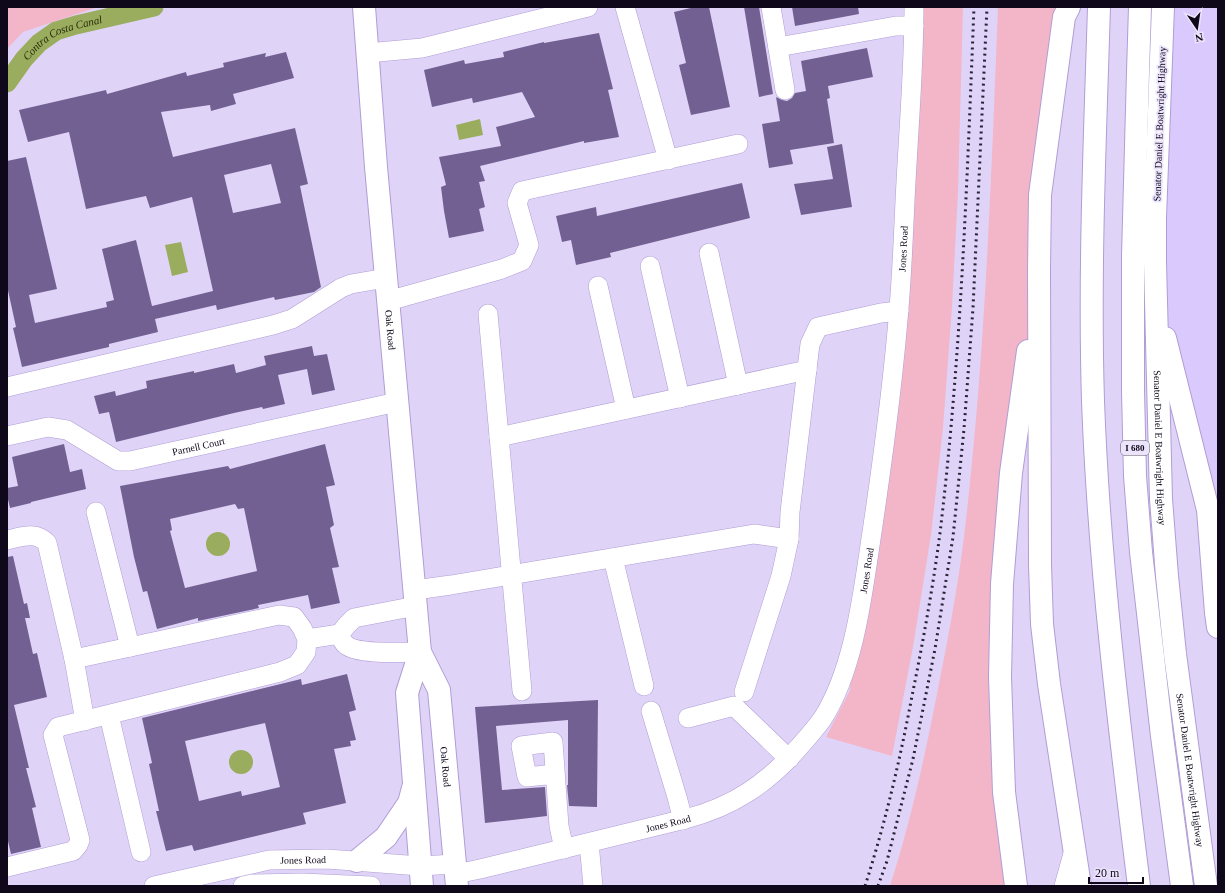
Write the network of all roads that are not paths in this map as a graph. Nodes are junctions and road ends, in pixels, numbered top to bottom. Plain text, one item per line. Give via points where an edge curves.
1 (364, 7) edge
2 (588, 7) edge
3 (625, 7) edge
4 (771, 7) edge
5 (914, 7) edge
6 (1069, 7) edge
7 (1099, 7) edge
8 (1140, 7) edge
9 (1163, 7) edge
10 (914, 26) junction
11 (778, 47) junction
12 (367, 53) junction
13 (785, 90) dead end
14 (738, 144) dead end
15 (668, 160) junction
16 (709, 253) dead end
17 (650, 266) dead end
18 (1039, 270) junction
19 (386, 278) junction
20 (598, 286) dead end
21 (1155, 296) junction
22 (388, 300) junction
23 (899, 311) junction
24 (488, 314) dead end
25 (807, 370) junction
26 (738, 385) junction
27 (7, 387) edge
28 (680, 398) junction
29 (397, 402) junction
30 (626, 410) junction
31 (7, 436) edge
32 (499, 436) junction
33 (96, 512) dead end
34 (789, 539) junction
35 (7, 540) edge
36 (613, 558) junction
37 (512, 575) junction
38 (415, 598) junction
39 (1218, 627) edge
40 (340, 634) junction
41 (307, 639) junction
42 (130, 647) junction
43 (420, 652) junction
44 (74, 658) junction
45 (644, 686) dead end
46 (522, 690) dead end
47 (744, 692) dead end
48 (651, 711) dead end
49 (109, 715) junction
50 (688, 718) dead end
51 (85, 721) junction
52 (789, 759) junction
53 (555, 774) dead end
54 (415, 783) junction
55 (683, 820) junction
56 (589, 843) junction
57 (564, 849) junction
58 (1074, 849) junction
59 (140, 852) dead end
60 (357, 861) junction
61 (7, 867) edge
62 (421, 876) edge
63 (455, 879) edge
64 (154, 886) edge
65 (243, 886) edge
66 (370, 886) edge
67 (593, 886) edge
68 (1016, 886) edge
69 (1064, 886) edge
70 (1080, 886) edge
71 (1139, 886) edge
72 (1182, 886) edge
73 (1206, 886) edge

1 - 12 main road, Oak Road
2 - 12 street via 422,48
3 - 15 street
4 - 11 street
5 - 10 street, Jones Road
6 - 18 main road via 1064,17 1040,195
7 - 71 main road via 1092,322 1096,470 1110,635
8 - 72 main road, I 680 via 1133,256 1135,476 1162,736
9 - 21 main road, Senator Daniel E Boatwright Highway / I 680 via 1155,217
10 - 11 street via 896,26
10 - 23 street, Jones Road
11 - 13 street
12 - 19 main road, Oak Road
14 - 15 street
15 - 22 street via 522,191 517,203 529,245 522,260 502,269
16 - 26 street
17 - 28 street
18 - 58 main road via 1042,624
18 - 68 main road via 1011,473 1002,584 1000,677 1004,792
19 - 22 main road, Oak Road
19 - 27 street via 341,288 292,319 272,325
20 - 30 street
21 - 39 main road via 1208,510
21 - 73 main road, Senator Daniel E Boatwright Highway / I 680 via 1161,499 1167,576
22 - 29 main road, Oak Road
23 - 25 street via 818,327 810,344
23 - 52 street, Jones Road via 883,460 853,641 839,686 823,718
24 - 32 street
25 - 26 street
25 - 34 street
26 - 28 street
28 - 30 street
29 - 31 street, Parnell Court via 130,461 118,461 67,430 48,427
29 - 38 main road, Oak Road
30 - 32 street
32 - 37 street
33 - 42 street
34 - 36 street via 754,534
34 - 47 street via 781,576
35 - 44 street via 29,535 41,537 47,543
36 - 37 street
36 - 45 street
37 - 38 street
37 - 46 street
38 - 40 street via 354,618
38 - 43 main road, Oak Road
40 - 41 street
40 - 43 street via 344,645 354,650
41 - 42 street via 294,617 279,615
41 - 49 street via 306,652 297,665 280,672
42 - 44 street
43 - 54 main road, Oak Road via 408,693
43 - 63 main road, Oak Road via 439,690
44 - 51 street
48 - 55 street
49 - 51 street
49 - 59 street
50 - 52 street via 734,706
51 - 61 street via 58,727 53,735 80,840 78,845 73,851
52 - 55 street, Jones Road via 749,793 716,810
53 - 57 street via 559,826
54 - 60 main road via 408,803 386,837
54 - 62 main road, Oak Road
55 - 56 street, Jones Road
56 - 57 street, Jones Road
56 - 67 street
57 - 63 street, Jones Road via 480,869
58 - 69 street
58 - 70 main road
60 - 62 street, Jones Road
60 - 64 street, Jones Road via 269,860
62 - 63 street, Jones Road
65 - 66 street via 302,883

